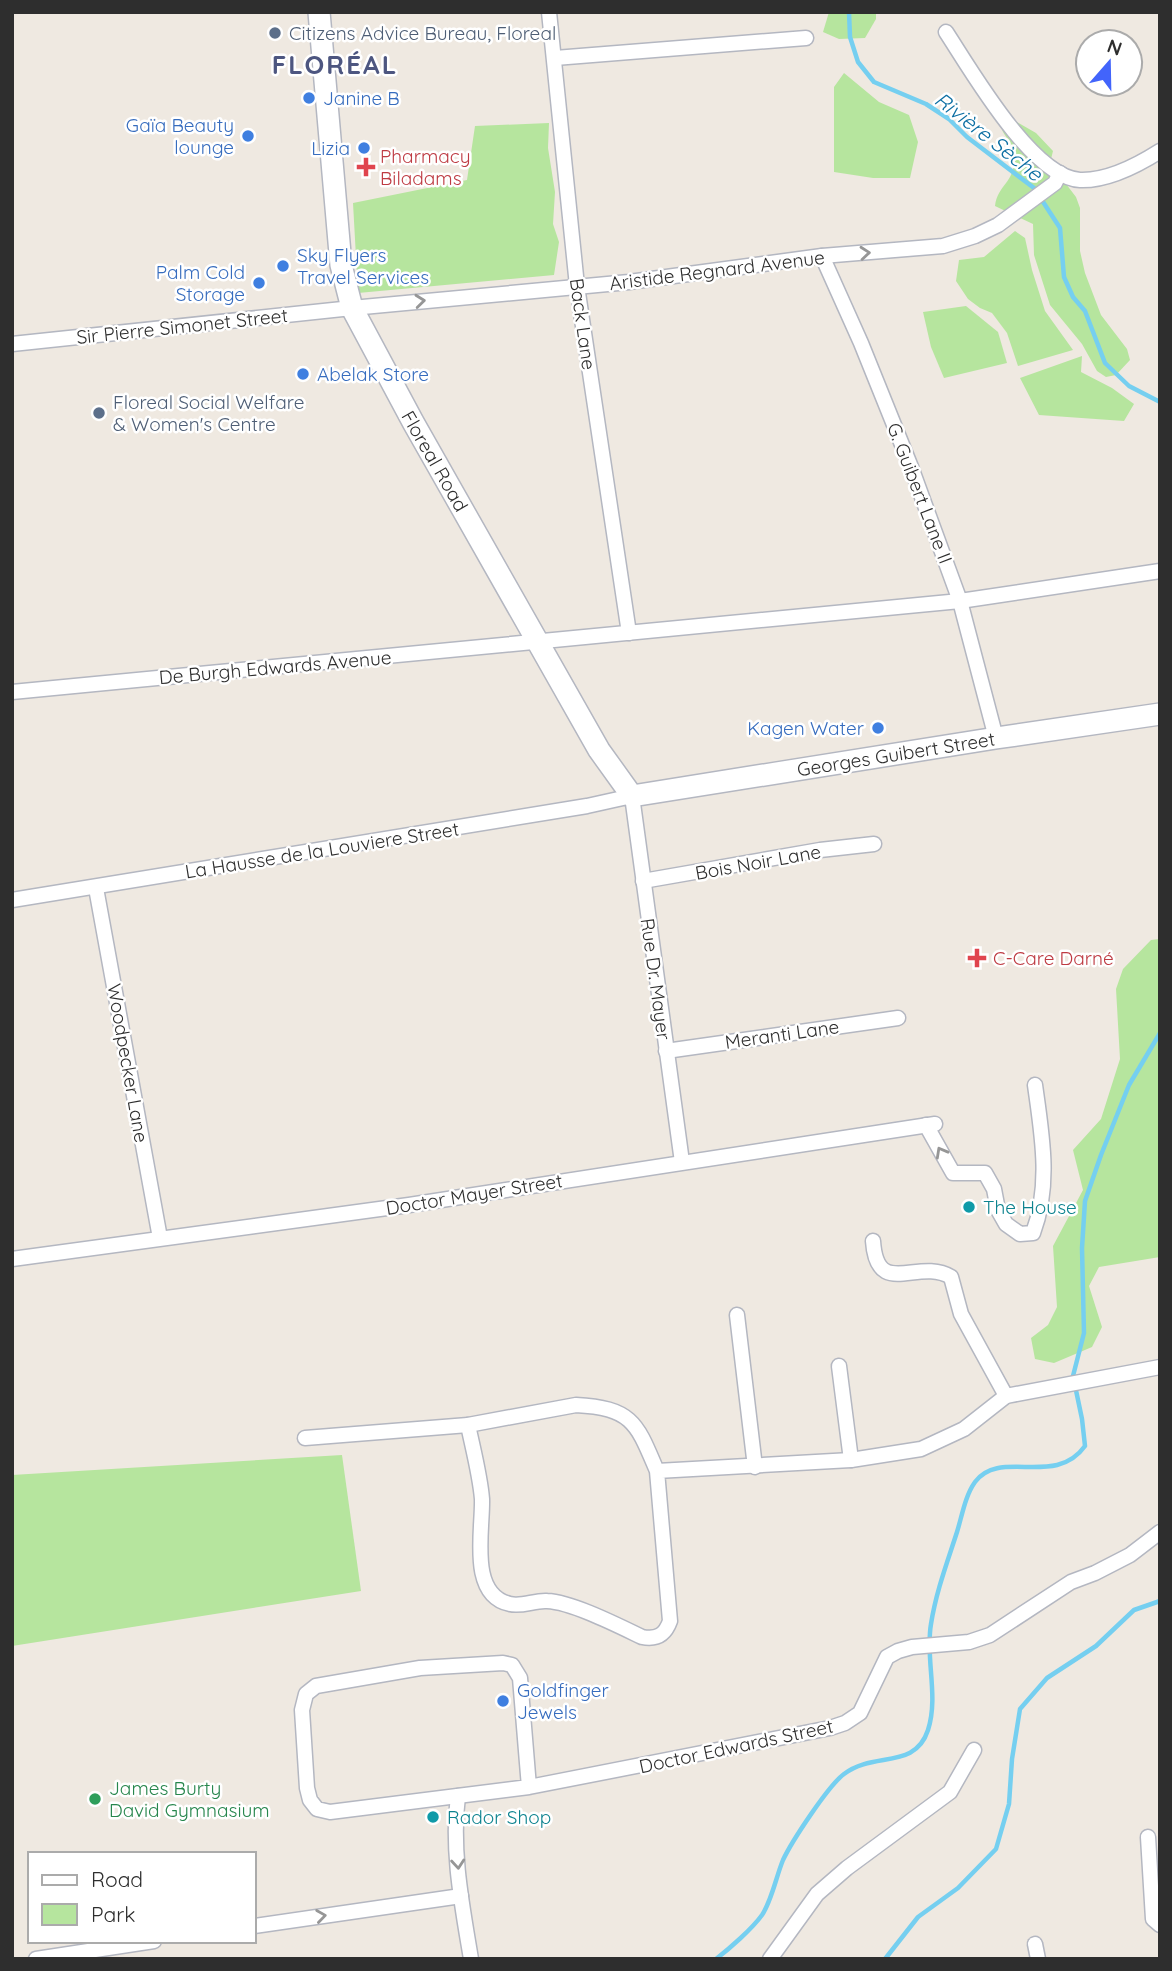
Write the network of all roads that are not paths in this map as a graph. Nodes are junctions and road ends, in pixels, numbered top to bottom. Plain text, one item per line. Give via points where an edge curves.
1 (319, 12) edge
2 (550, 12) edge
3 (947, 32) dead end
4 (806, 38) dead end
5 (555, 58) junction
6 (1160, 151) edge
7 (1057, 178) junction
8 (822, 256) junction
9 (577, 286) junction
10 (352, 308) junction
11 (12, 344) edge
12 (1160, 571) edge
13 (960, 601) junction
14 (629, 633) junction
15 (538, 642) junction
16 (12, 692) edge
17 (1160, 714) edge
18 (996, 737) junction
19 (632, 796) junction
20 (874, 844) dead end
21 (643, 881) junction
22 (96, 888) junction
23 (12, 901) edge
24 (898, 1018) dead end
25 (666, 1051) junction
26 (1035, 1085) dead end
27 (682, 1161) junction
28 (160, 1238) junction
29 (873, 1241) dead end
30 (12, 1259) edge
31 (737, 1315) dead end
32 (839, 1366) dead end
33 (1160, 1367) edge
34 (1006, 1396) junction
35 (468, 1425) junction
36 (304, 1438) dead end
37 (852, 1460) junction
38 (755, 1467) junction
39 (657, 1471) junction
40 (1160, 1532) edge
41 (1160, 1547) edge
42 (1130, 1555) junction
43 (974, 1750) dead end
44 (528, 1787) junction
45 (458, 1796) junction
46 (1148, 1837) dead end
47 (461, 1896) junction
48 (1160, 1925) edge
49 (256, 1926) edge
50 (140, 1943) edge
51 (36, 1959) edge
52 (471, 1959) edge
53 (770, 1959) edge

1 - 10 main road, Floreal Road via 341,265
2 - 5 street, Back Lane
3 - 7 street via 995,108
4 - 5 street
5 - 9 street, Back Lane
6 - 7 street via 1100,178
8 -> 7 street, Aristide Regnard Avenue via 943,246 975,236 998,225
8 - 9 street, Aristide Regnard Avenue
8 - 13 street, G. Guibert Lane II via 906,454
10 -> 9 street, Aristide Regnard Avenue
9 - 14 street, Back Lane
10 - 11 street, Sir Pierre Simonet Street
10 - 15 main road, Floreal Road
12 - 13 street, De Burgh Edwards Avenue
13 - 14 street, De Burgh Edwards Avenue
13 - 18 street, G. Guibert Lane II
14 - 15 street, De Burgh Edwards Avenue
15 - 16 street, De Burgh Edwards Avenue
15 - 19 main road, Floreal Road via 599,750
17 - 18 main road, Georges Guibert Street
18 - 19 main road, Georges Guibert Street
19 - 21 street, Rue Dr. Mayer
19 - 22 street, La Hausse de la Louviere Street
20 - 21 street, Bois Noir Lane
21 - 25 street, Rue Dr. Mayer
22 - 23 street, La Hausse de la Louviere Street
22 - 28 street, Woodpecker Lane
24 - 25 street, Meranti Lane
25 - 27 street, Rue Dr. Mayer
26 -> 27 street, Doctor Mayer Street via 1044,1150 1042,1196 1033,1233 1020,1234 1006,1224 985,1174 953,1173 930,1124
27 - 28 street, Doctor Mayer Street via 409,1205
28 - 30 street, Doctor Mayer Street
29 - 34 street via 880,1268 891,1275 940,1270 951,1277 961,1314
31 - 38 street
32 - 37 street
33 - 34 street
34 - 37 street via 964,1429 920,1449
35 - 36 street
35 - 39 street via 576,1405 610,1409 639,1429
35 - 39 street via 482,1500 481,1569 489,1592 512,1605 564,1603 652,1639 667,1631 670,1621
37 - 38 street
38 - 39 street
40 - 42 street, Doctor Edwards Street
41 - 42 street
42 - 44 street, Doctor Edwards Street via 1071,1582 990,1635 898,1651 887,1657 860,1713 845,1723
43 - 53 street via 950,1792 817,1894
44 - 45 street, Doctor Edwards Street
44 - 45 street, Doctor Edwards Street via 520,1678 512,1665 420,1668 316,1686 306,1694 307,1788 317,1809 330,1812
45 -> 47 street via 454,1823
46 - 48 street via 1153,1919
49 -> 47 street
47 - 52 street
50 - 51 street

